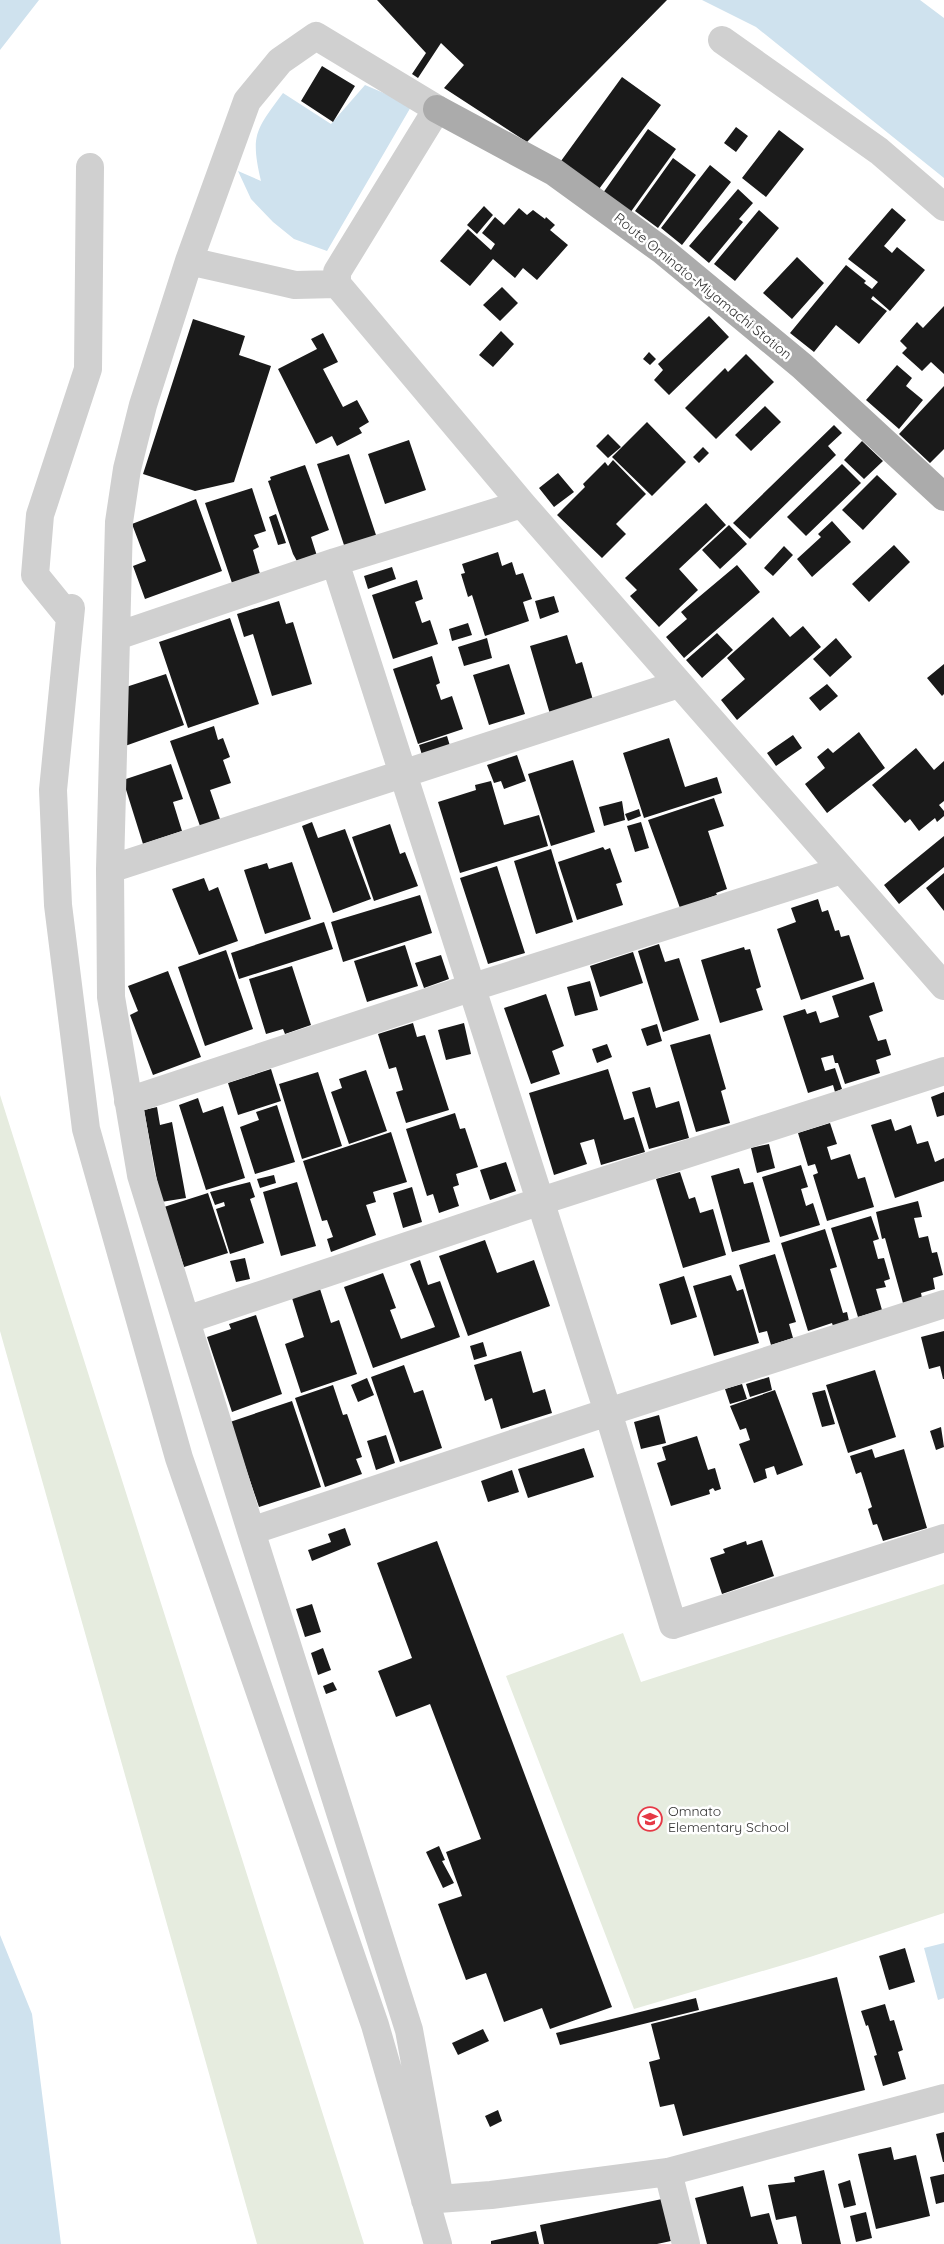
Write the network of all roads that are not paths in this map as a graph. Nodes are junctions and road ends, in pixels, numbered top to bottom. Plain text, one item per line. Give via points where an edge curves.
1 (722, 40) dead end
2 (436, 109) junction
3 (90, 167) dead end
4 (944, 207) edge
5 (189, 260) junction
6 (337, 284) junction
7 (944, 498) edge
8 (522, 504) junction
9 (335, 562) junction
10 (117, 636) junction
11 (680, 684) junction
12 (402, 773) junction
13 (110, 869) junction
14 (842, 870) junction
15 (944, 986) edge
16 (470, 988) junction
17 (944, 1071) edge
18 (128, 1101) junction
19 (540, 1201) junction
20 (944, 1304) edge
21 (186, 1320) junction
22 (608, 1412) junction
23 (251, 1531) junction
24 (944, 1538) edge
25 (944, 2098) edge
26 (668, 2172) junction
27 (432, 2200) junction
28 (438, 2244) edge
29 (686, 2244) edge

1 - 4 street via 879,151
2 - 5 street via 316,36 280,61 247,101
2 - 6 street via 338,272
2 - 7 main road, Route Ominato-Miyamachi Station via 554,172 663,251 802,366
3 - 27 street via 88,369 40,515 34,575 70,613 53,790 58,905 86,1129 179,1458 375,2025
5 - 6 street via 296,285
5 - 10 street via 126,469 119,522
6 - 8 street
8 - 9 street
8 - 11 street
9 - 10 street
9 - 12 street
10 - 13 street
11 - 12 street
11 - 14 street
12 - 13 street
12 - 16 street
13 - 18 street via 111,997
14 - 15 street
14 - 16 street
16 - 18 street
16 - 19 street
17 - 19 street
18 - 21 street via 141,1175
19 - 21 street
19 - 22 street
20 - 22 street
21 - 23 street
22 - 23 street
22 - 24 street via 673,1625
23 - 27 street via 409,2030
25 - 26 street
26 - 27 street
26 - 29 street
27 - 28 street

